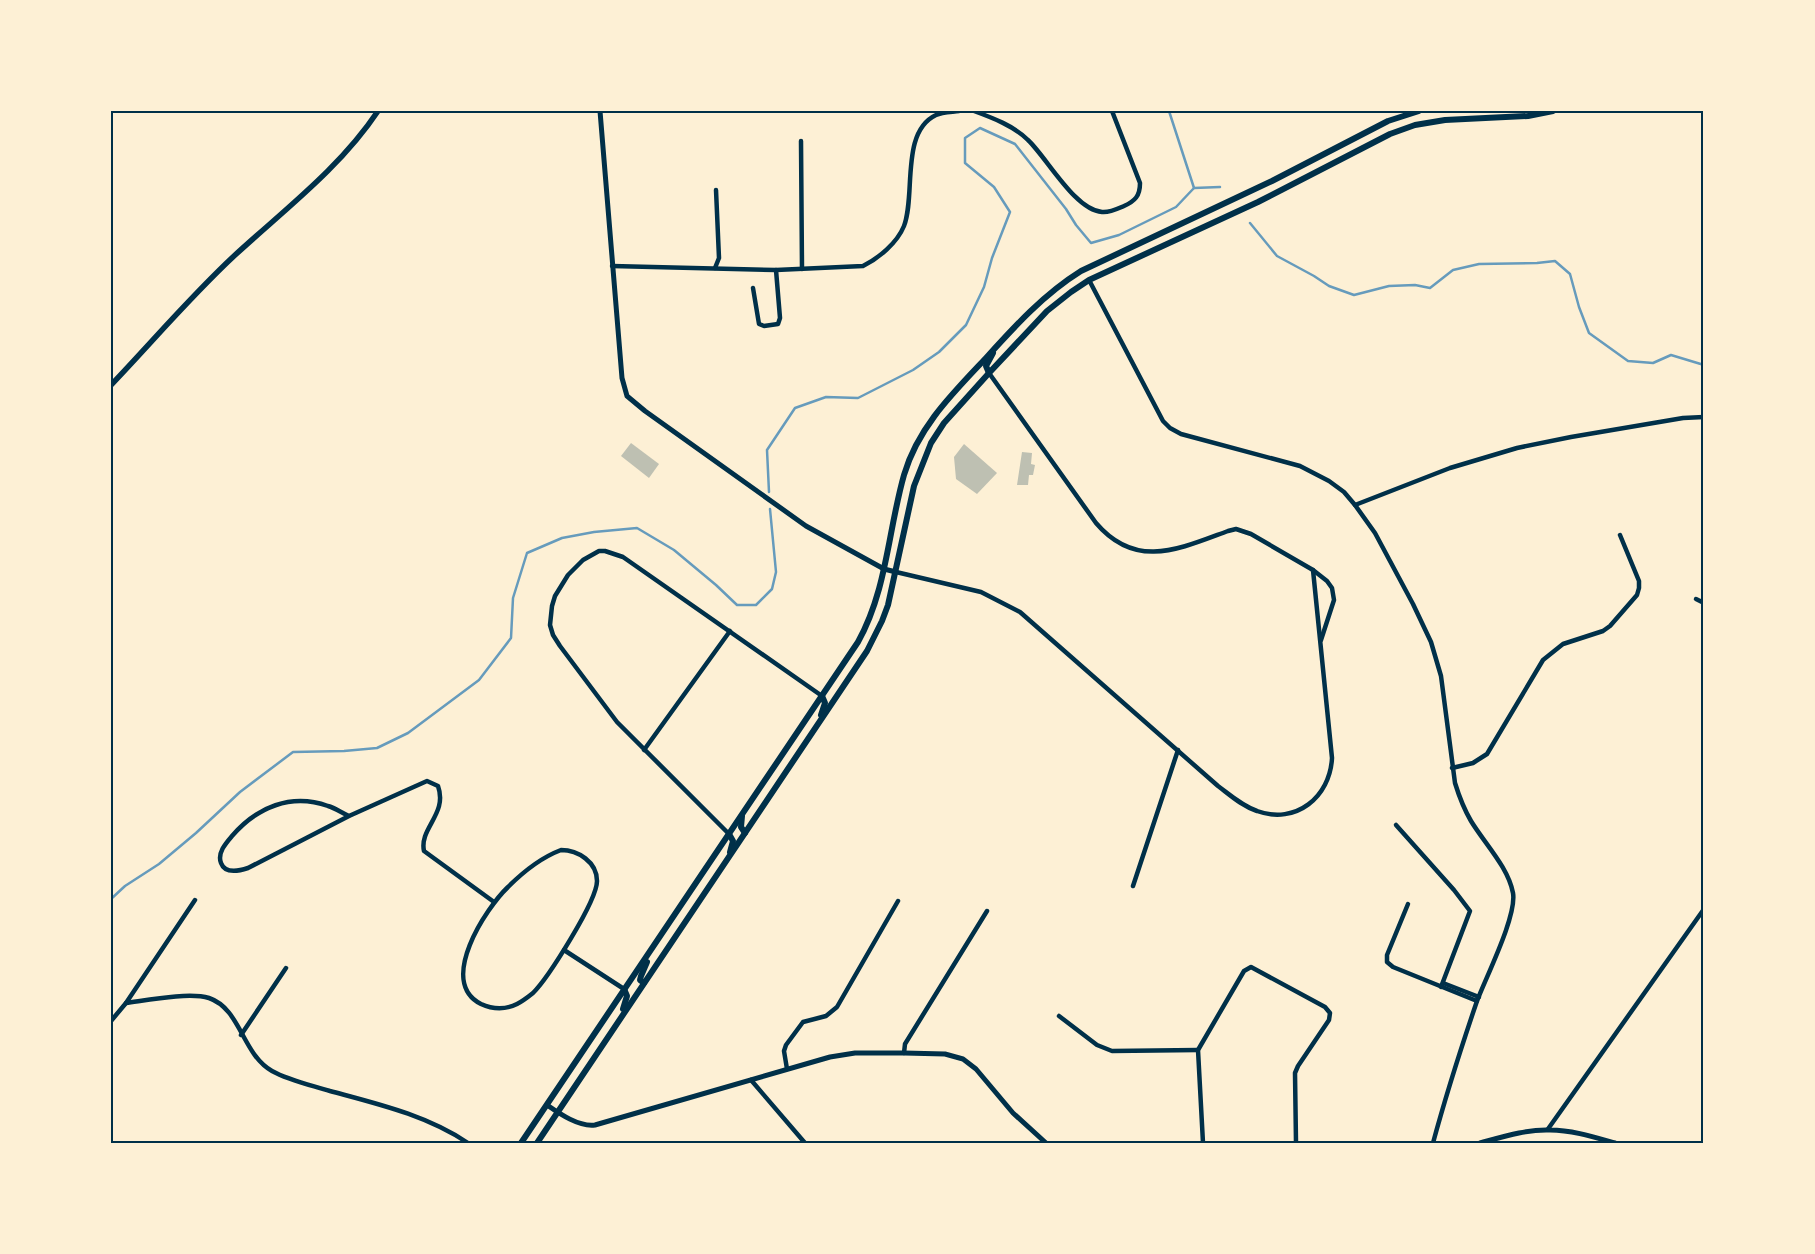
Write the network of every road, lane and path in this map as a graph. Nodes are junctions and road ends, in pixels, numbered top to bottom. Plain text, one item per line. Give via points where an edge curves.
1 (378, 111) edge
2 (600, 111) edge
3 (959, 111) edge
4 (974, 111) edge
5 (1112, 111) edge
6 (1419, 111) edge
7 (1554, 111) edge
8 (801, 141) dead end
9 (1272, 181) junction
10 (1259, 188) junction
11 (716, 190) dead end
12 (1276, 193) junction
13 (1258, 202) junction
14 (612, 266) junction
15 (715, 268) junction
16 (802, 269) junction
17 (776, 270) junction
18 (1081, 271) junction
19 (1089, 280) junction
20 (754, 288) dead end
21 (997, 345) junction
22 (989, 373) junction
23 (111, 385) edge
24 (1704, 418) edge
25 (1356, 505) junction
26 (1620, 535) dead end
27 (884, 569) junction
28 (1313, 570) junction
29 (896, 572) junction
30 (1696, 599) dead end
31 (1704, 603) edge
32 (730, 631) junction
33 (1320, 644) junction
34 (849, 656) junction
35 (842, 688) junction
36 (822, 696) junction
37 (814, 730) junction
38 (644, 750) junction
39 (1178, 750) junction
40 (1452, 768) junction
41 (742, 815) junction
42 (349, 816) junction
43 (1396, 825) dead end
44 (745, 833) junction
45 (730, 834) junction
46 (728, 858) junction
47 (1133, 886) dead end
48 (195, 900) dead end
49 (898, 901) dead end
50 (494, 902) junction
51 (1408, 904) dead end
52 (1704, 909) edge
53 (987, 911) dead end
54 (653, 947) junction
55 (564, 950) junction
56 (286, 968) dead end
57 (644, 983) junction
58 (1442, 985) junction
59 (624, 989) junction
60 (1478, 999) junction
61 (126, 1003) junction
62 (1059, 1016) dead end
63 (111, 1021) edge
64 (615, 1026) junction
65 (241, 1035) junction
66 (1198, 1050) junction
67 (904, 1053) junction
68 (787, 1070) junction
69 (751, 1080) junction
70 (547, 1105) junction
71 (557, 1112) junction
72 (1548, 1130) junction
73 (468, 1143) edge
74 (521, 1143) edge
75 (537, 1143) edge
76 (805, 1143) edge
77 (1046, 1143) edge
78 (1203, 1143) edge
79 (1296, 1143) edge
80 (1433, 1143) edge
81 (1480, 1143) edge
82 (1615, 1143) edge

1 - 23 main road via 336,162 233,257
2 - 14 street
3 - 16 street via 937,114 917,134 907,212 897,238 874,261 863,266
4 - 5 street via 1017,131 1029,140 1076,198 1091,209 1109,212 1129,204 1140,191 1140,183
6 - 9 main road via 1388,122
7 - 12 main road via 1415,125 1390,134
8 - 16 street
9 - 10 main road
9 - 12 main road via 1271,188
10 - 13 main road
10 - 18 main road
11 - 15 street via 719,258
12 - 13 main road
13 - 19 main road
14 - 15 street
14 - 27 street via 622,378 628,396 635,404 811,529
15 - 17 street
16 - 17 street
17 - 20 street via 778,324 759,324
18 - 19 main road
18 - 21 main road via 1048,294
19 - 22 main road via 1048,311
19 - 25 street via 1159,414 1170,428 1186,436 1300,466 1329,481
21 - 22 main road via 986,366
21 - 27 main road via 945,402 920,437 903,479
22 - 28 street via 1096,523 1113,539 1132,549 1156,552 1174,550 1236,529 1251,534
22 - 29 main road via 944,423 925,454 914,486
24 - 25 street via 1682,418 1517,448 1450,468
25 - 40 street via 1431,642 1441,676
26 - 40 street via 1639,581 1637,595 1603,631 1563,644 1548,656 1535,672 1487,754 1473,763
27 - 29 street
27 - 34 main road via 872,616
28 - 33 street
28 - 33 street via 1327,581 1334,594
29 - 35 main road via 882,621
29 - 39 street via 981,592 1020,612
30 - 31 street
32 - 36 street
32 - 38 street
32 - 38 street via 631,562 605,551 583,560 568,575 555,596 550,625 560,646 605,708
33 - 39 street via 1332,758 1329,779 1317,798 1296,811 1270,814 1257,811 1218,786
34 - 35 main road via 838,682
34 - 36 main road
35 - 37 main road
36 - 37 main road via 825,703
36 - 41 main road
37 - 44 main road
38 - 45 street
39 - 47 street
40 - 60 street via 1465,810 1506,874 1513,894 1514,903 1506,928
41 - 44 main road via 741,827
41 - 45 main road
42 - 42 street via 316,802 269,806 226,842 220,861 229,871 248,868
42 - 50 street via 421,783 434,783 441,794 441,803 425,837 424,850
43 - 58 street via 1470,911
44 - 46 main road
45 - 46 main road via 733,841
45 - 54 main road
46 - 57 main road
48 - 61 street
49 - 68 street via 837,1007 826,1016 803,1022 786,1045
50 - 55 street via 523,873 544,858 561,850 579,853 596,871 597,882
50 - 55 street via 473,937 463,968 469,993 477,1002 498,1009 522,1002 541,983
51 - 58 street via 1386,962
52 - 72 street
53 - 67 street via 905,1044
54 - 57 main road via 640,976
54 - 59 main road
55 - 59 street
56 - 65 street
57 - 64 main road
58 - 60 street
59 - 64 main road via 626,1002
59 - 70 main road
60 - 80 street
61 - 63 street
61 - 65 street via 188,996 210,999 228,1011
62 - 66 street via 1097,1045 1112,1051
64 - 71 main road
65 - 73 street via 255,1057 281,1075 412,1115 436,1124
66 - 78 street
66 - 79 street via 1249,967 1325,1007 1330,1013 1328,1020 1295,1073
67 - 68 street via 842,1054
67 - 77 street via 945,1054 969,1063 1013,1113
68 - 69 street
69 - 71 street via 596,1125 583,1124
69 - 76 street
70 - 71 street
70 - 74 main road
71 - 75 main road
72 - 81 street
72 - 82 street

